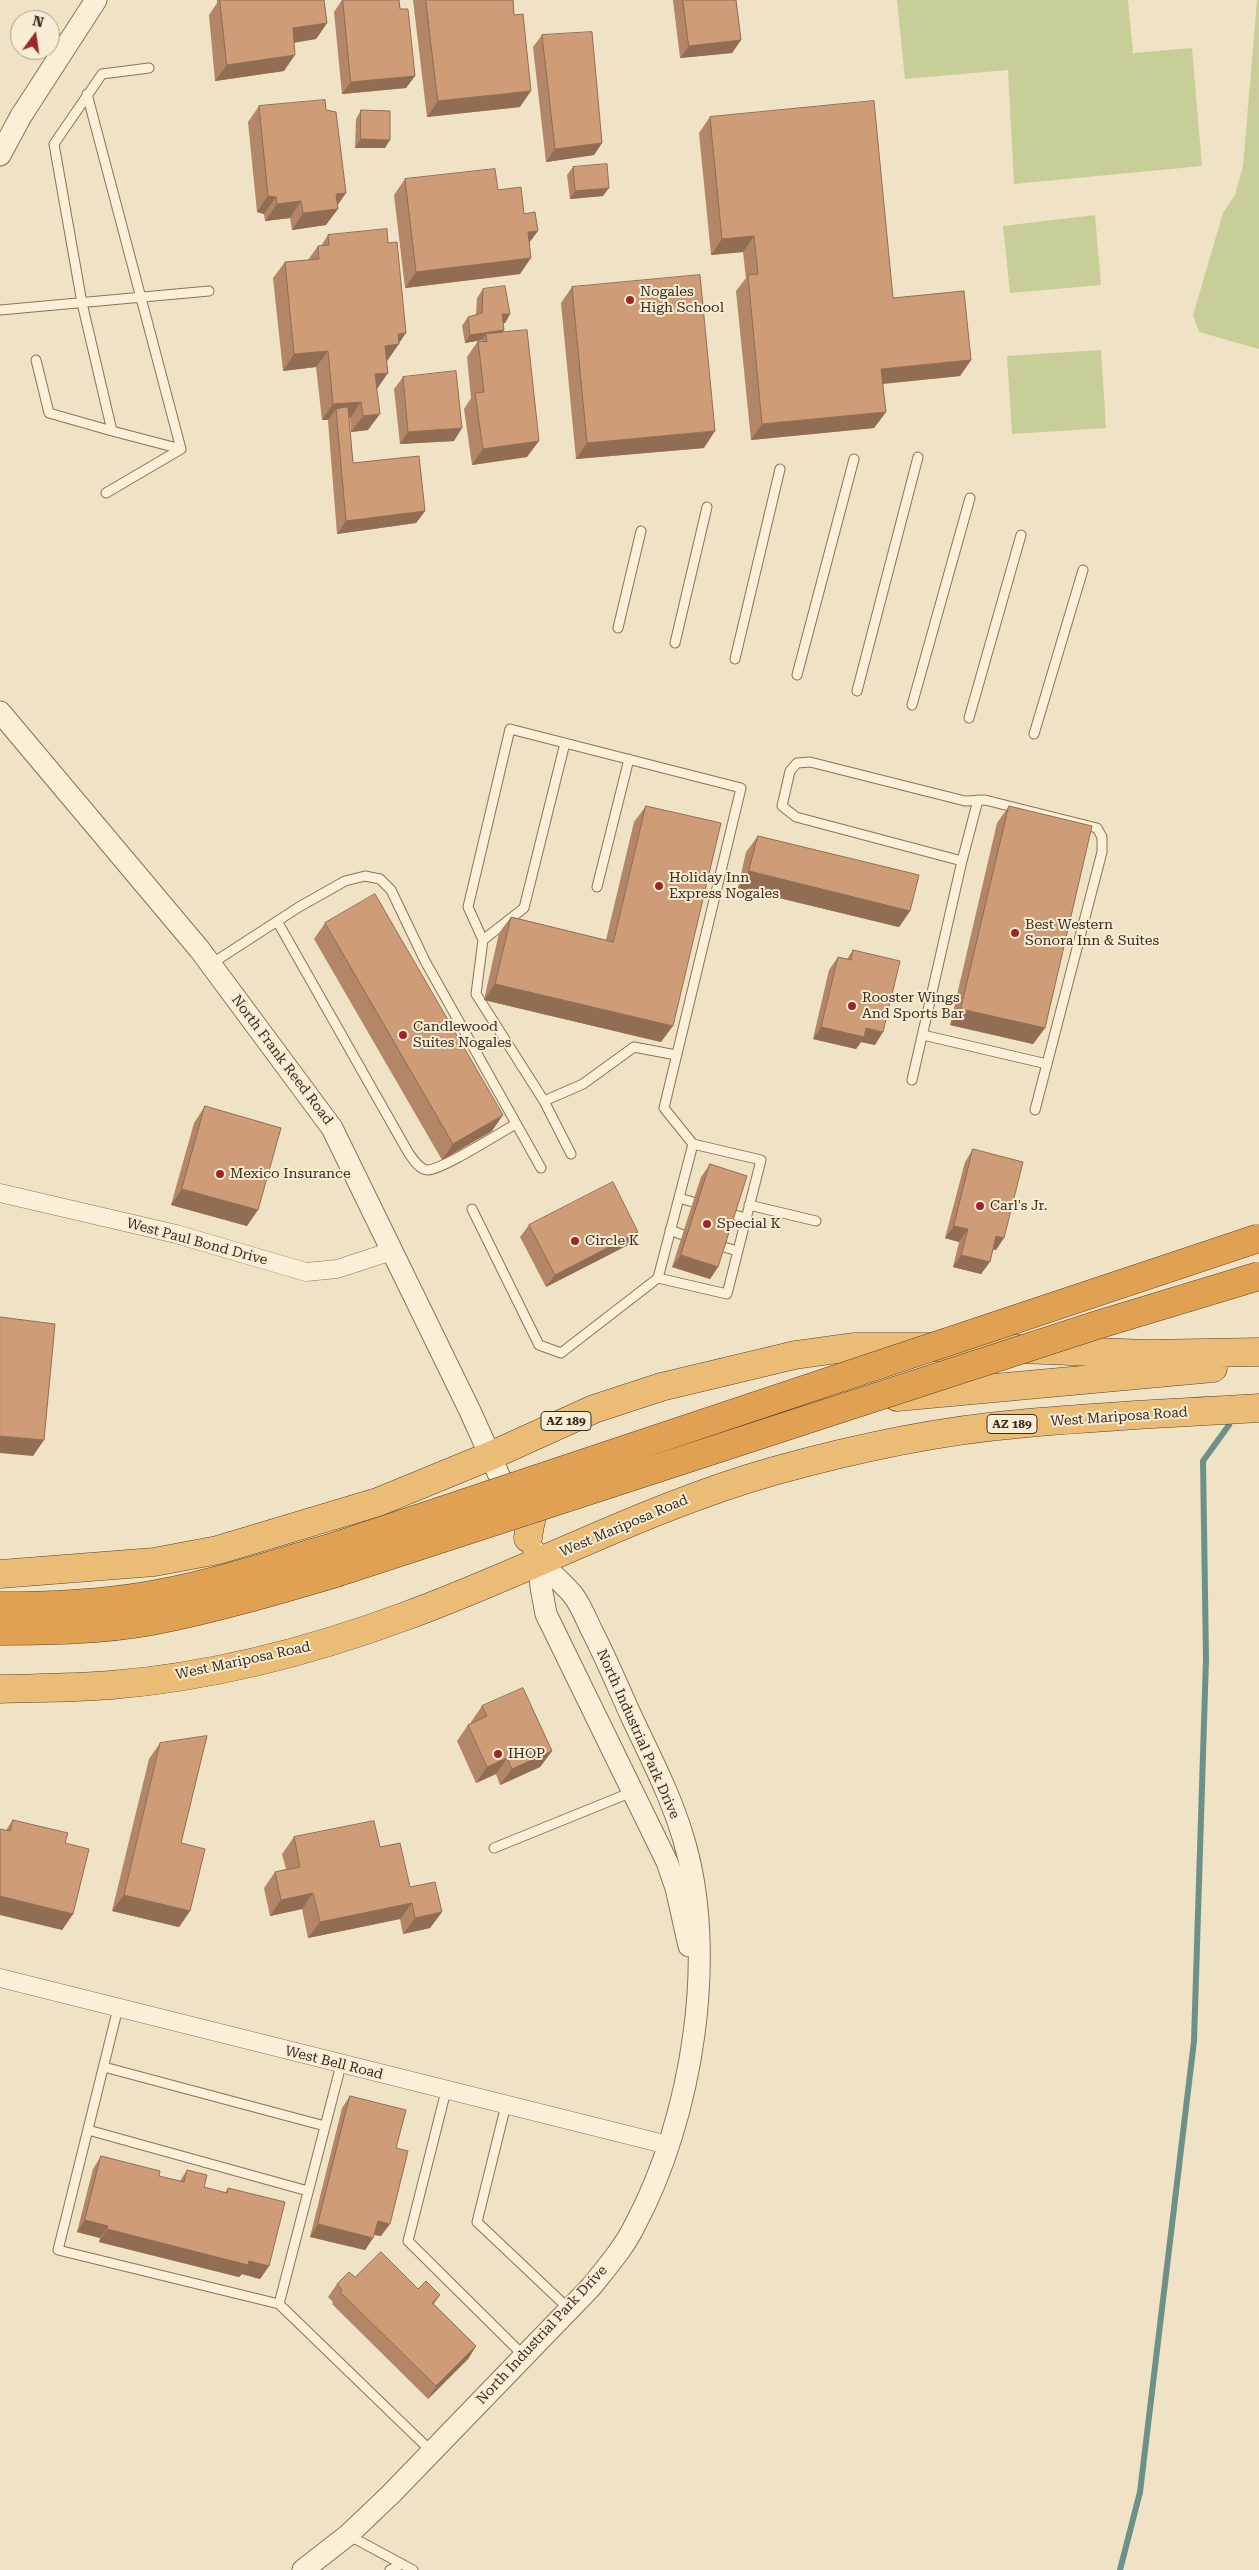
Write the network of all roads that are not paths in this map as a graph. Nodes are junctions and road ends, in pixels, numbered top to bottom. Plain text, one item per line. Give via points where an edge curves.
1 (96, 0) edge
2 (149, 68) dead end
3 (87, 94) junction
4 (0, 155) edge
5 (209, 291) dead end
6 (141, 297) junction
7 (82, 303) junction
8 (0, 310) edge
9 (36, 360) dead end
10 (112, 431) junction
11 (181, 449) junction
12 (918, 457) dead end
13 (854, 459) dead end
14 (780, 469) dead end
15 (106, 493) dead end
16 (970, 498) dead end
17 (707, 507) dead end
18 (641, 531) dead end
19 (1021, 535) dead end
20 (1083, 570) dead end
21 (618, 628) dead end
22 (675, 643) dead end
23 (735, 659) dead end
24 (797, 675) dead end
25 (857, 691) dead end
26 (912, 705) dead end
27 (0, 712) edge
28 (969, 718) dead end
29 (1034, 734) dead end
30 (565, 743) junction
31 (629, 759) junction
32 (978, 800) junction
33 (962, 861) junction
34 (597, 887) dead end
35 (277, 921) junction
36 (483, 940) junction
37 (211, 965) junction
38 (923, 1035) junction
39 (676, 1055) junction
40 (1047, 1064) junction
41 (912, 1080) dead end
42 (544, 1102) junction
43 (1035, 1110) dead end
44 (516, 1124) junction
45 (693, 1144) junction
46 (571, 1154) dead end
47 (541, 1168) dead end
48 (0, 1193) edge
49 (679, 1198) junction
50 (693, 1202) dead end
51 (749, 1205) junction
52 (472, 1209) dead end
53 (731, 1214) edge
54 (746, 1218) junction
55 (816, 1221) dead end
56 (670, 1230) junction
57 (683, 1235) dead end
58 (1259, 1238) edge
59 (720, 1246) edge
60 (392, 1251) junction
61 (738, 1251) junction
62 (1259, 1276) edge
63 (658, 1278) junction
64 (1259, 1352) edge
65 (1259, 1362) edge
66 (1149, 1365) junction
67 (1259, 1408) edge
68 (490, 1456) junction
69 (534, 1550) junction
70 (333, 1560) junction
71 (0, 1574) edge
72 (0, 1606) edge
73 (0, 1631) edge
74 (0, 1689) edge
75 (661, 1779) junction
76 (634, 1791) junction
77 (494, 1848) dead end
78 (0, 1978) edge
79 (118, 2008) junction
80 (695, 2013) junction
81 (341, 2065) junction
82 (104, 2067) junction
83 (446, 2091) junction
84 (506, 2105) junction
85 (325, 2126) junction
86 (88, 2130) junction
87 (668, 2145) junction
88 (308, 2192) junction
89 (279, 2304) junction
90 (569, 2310) junction
91 (524, 2356) junction
92 (432, 2452) junction
93 (348, 2535) junction
94 (402, 2564) junction
95 (302, 2570) edge
96 (390, 2570) edge
97 (413, 2570) edge

1 - 4 street via 21,116
2 - 3 lane via 102,74
3 - 6 lane
3 - 7 lane via 54,144
5 - 6 lane
6 - 7 lane
6 - 11 lane
7 - 8 lane
7 - 10 lane
9 - 10 lane via 49,413
10 - 11 lane
11 - 15 lane
12 - 25 lane
13 - 24 lane
14 - 23 lane
16 - 26 lane
17 - 22 lane
18 - 21 lane
19 - 28 lane
20 - 29 lane
27 - 37 street, North Frank Reed Road
30 - 31 lane
30 - 36 lane via 524,908
30 - 36 lane via 510,729 468,906
31 - 34 lane
31 - 39 lane via 741,788
32 - 33 lane
32 - 33 lane via 965,801 810,762 797,763 790,771 784,792 782,806 796,817
32 - 40 lane via 1076,821 1097,828 1102,837 1102,852
33 - 38 lane
35 - 37 lane
35 - 44 lane via 420,1168 428,1170 452,1160
35 - 44 lane via 345,881 365,876 380,879 391,890 425,961
36 - 42 lane via 476,994
37 - 60 street, North Frank Reed Road via 332,1128
38 - 40 lane
38 - 41 lane
39 - 42 lane via 634,1047 582,1084
39 - 45 lane via 664,1108
40 - 43 lane
42 - 46 lane
44 - 47 lane
45 - 49 lane
45 - 51 lane via 761,1160
48 - 60 street, West Paul Bond Drive via 176,1234 306,1272 337,1269
49 - 50 lane
49 - 56 lane
51 - 54 lane
51 - 55 lane
52 - 63 lane via 539,1345 561,1353
53 - 54 lane
54 - 61 lane
56 - 57 lane
56 - 63 lane
58 - 70 highway, bridge
59 - 61 lane
60 - 68 street, North Frank Reed Road
61 - 63 lane via 726,1294
62 - 70 highway, bridge
64 - 66 highway, AZ 189
65 - 66 highway
66 - 68 highway, AZ 189 via 969,1347 853,1347 795,1355 678,1383 594,1409
66 - 69 highway via 851,1402 795,1413 666,1450 560,1487 545,1496 531,1518
67 - 69 highway, West Mariposa Road / AZ 189 via 1016,1424 878,1446 773,1472
68 - 69 street, North Industrial Park Drive
68 - 71 highway, AZ 189 via 378,1502 218,1550 154,1562
69 - 74 highway, West Mariposa Road / AZ 189 via 405,1617 268,1658 192,1674 113,1685
69 - 75 street, North Industrial Park Drive via 574,1596
69 - 76 street, North Industrial Park Drive via 546,1614
70 - 72 highway via 233,1576 145,1596 40,1606
70 - 73 highway via 239,1601 151,1621 50,1631
75 - 76 street
75 - 80 street, North Industrial Park Drive via 683,1837 696,1898 700,1933
76 - 77 lane
76 - 80 street, North Industrial Park Drive via 661,1847 676,1888 688,1934
78 - 79 street, West Bell Road
79 - 81 street, West Bell Road
79 - 82 lane
80 - 87 street, North Industrial Park Drive via 686,2076
81 - 83 street, West Bell Road
81 - 85 lane
82 - 85 lane
82 - 86 lane
83 - 84 street, West Bell Road
83 - 91 lane via 408,2241
84 - 87 street, West Bell Road
84 - 90 lane via 477,2222
85 - 88 lane
86 - 88 lane
86 - 89 lane via 58,2250
87 - 90 street, North Industrial Park Drive via 650,2198 634,2228 596,2281
88 - 89 lane
89 - 92 lane
90 - 91 street, North Industrial Park Drive
91 - 92 street, North Industrial Park Drive
92 - 93 street, North Industrial Park Drive
93 - 94 lane
93 - 95 street, North Industrial Park Drive
94 - 96 lane
94 - 97 lane

